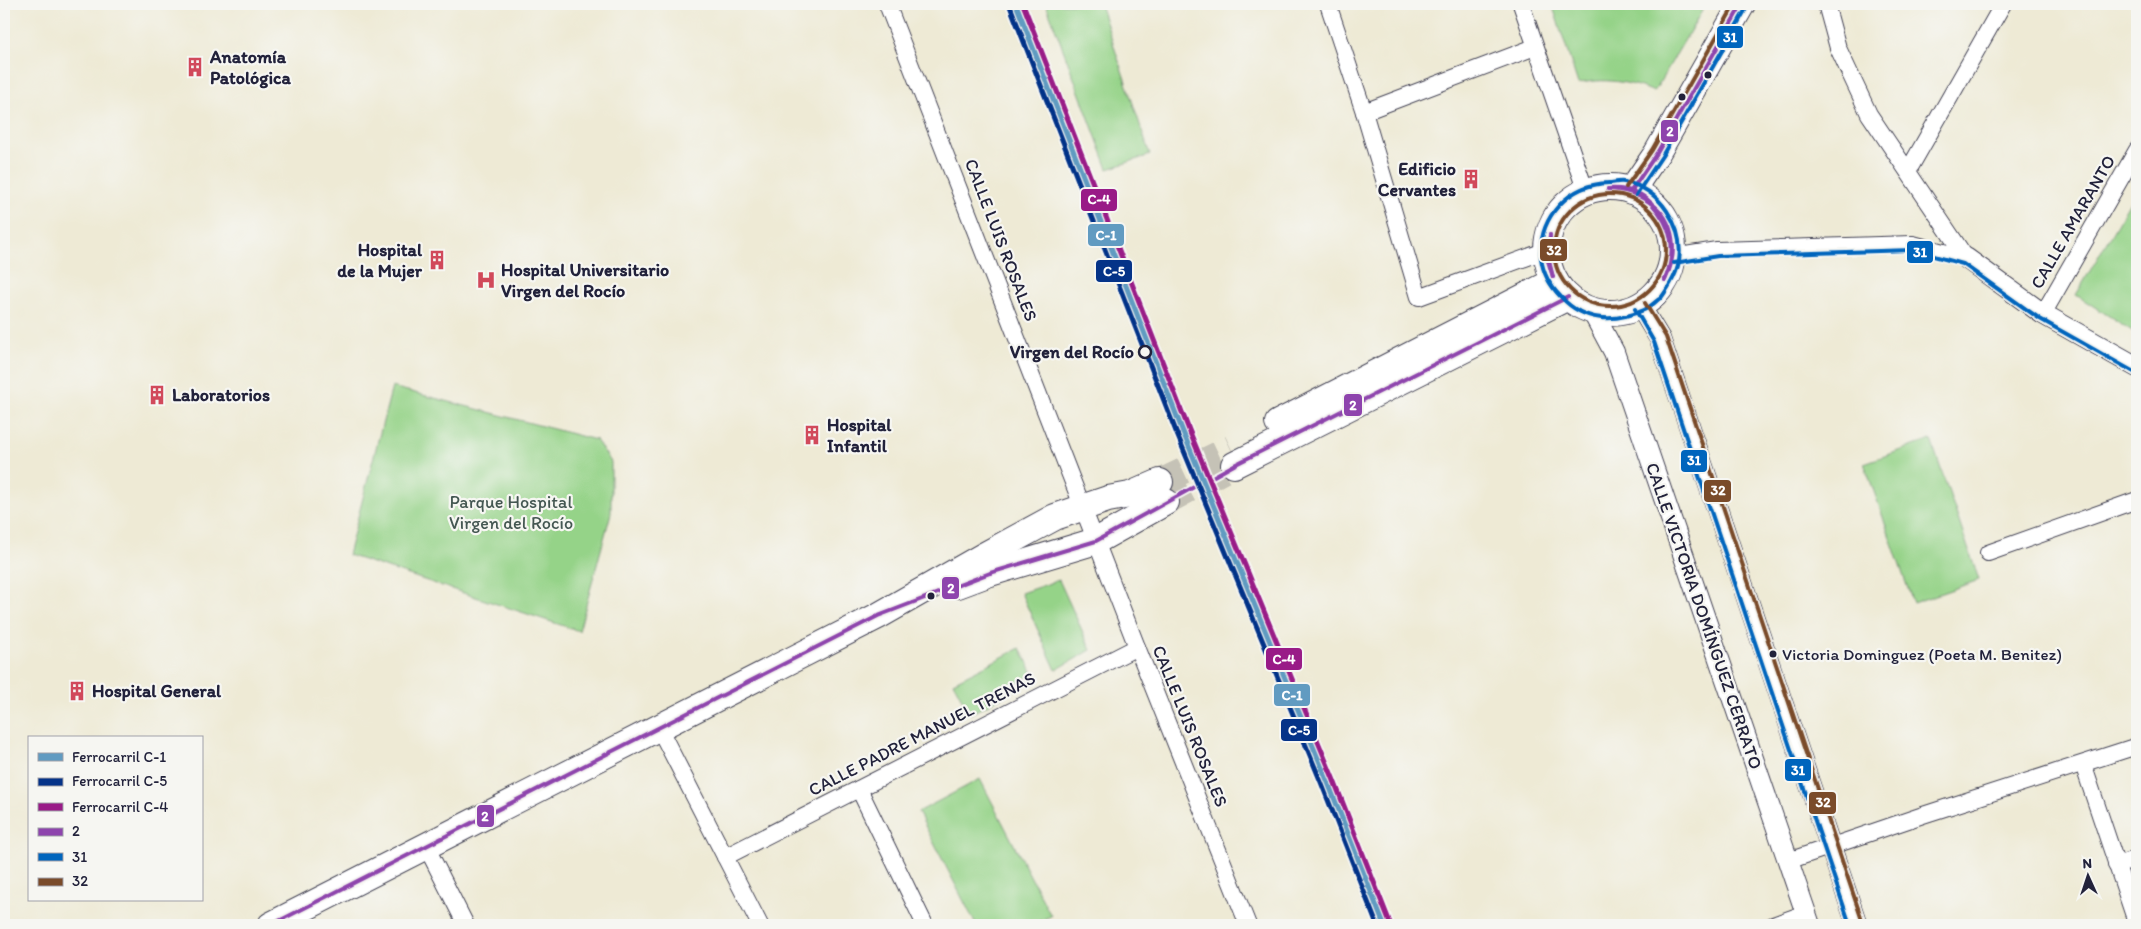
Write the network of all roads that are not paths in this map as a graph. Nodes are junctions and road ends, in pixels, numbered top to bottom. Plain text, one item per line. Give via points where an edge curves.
1 (887, 4) edge
2 (1328, 4) edge
3 (1521, 4) edge
4 (1742, 4) edge
5 (1826, 4) edge
6 (2003, 4) edge
7 (1536, 47) junction
8 (1364, 112) junction
9 (2137, 150) edge
10 (1908, 171) junction
11 (1631, 191) junction
12 (1586, 192) junction
13 (1547, 250) junction
14 (1673, 257) junction
15 (1966, 258) junction
16 (1562, 289) junction
17 (1640, 306) junction
18 (1592, 311) junction
19 (2043, 314) junction
20 (2137, 367) edge
21 (1233, 456) tunnel mouth
22 (2137, 500) edge
23 (1089, 522) junction
24 (1988, 552) dead end
25 (878, 616) junction
26 (1137, 647) junction
27 (659, 728) junction
28 (2137, 746) edge
29 (2083, 764) junction
30 (859, 789) junction
31 (426, 846) junction
32 (1831, 846) junction
33 (725, 857) junction
34 (2137, 858) edge
35 (1788, 861) junction
36 (2116, 865) junction
37 (1808, 919) edge
38 (271, 925) edge
39 (466, 925) edge
40 (760, 925) edge
41 (925, 925) edge
42 (1248, 925) edge
43 (1774, 925) edge
44 (1857, 925) edge
45 (2137, 925) edge

1 - 23 street, CALLE LUIS ROSALES
2 - 8 street
3 - 7 street
4 - 11 main road
5 - 10 street via 1838,48 1868,114
6 - 10 street
7 - 8 street
7 - 12 street
8 - 13 street via 1419,297
9 - 19 street, CALLE AMARANTO
10 - 15 street
11 - 12 main road via 1601,188
11 - 14 main road via 1646,198 1659,210 1670,232
12 - 13 main road via 1558,215 1550,232
13 - 16 main road via 1549,266
14 - 15 street via 1724,250 1914,244
14 - 17 main road via 1668,277 1656,294
15 - 19 street
16 - 18 main road
16 - 21 main road
17 - 18 main road via 1608,314
17 - 32 street via 1660,339
18 - 35 street, CALLE VICTORIA DOMÍNGUEZ CERRATO via 1614,352
19 - 20 street
22 - 24 street
23 - 23 main road via 1163,492 1130,495
23 - 25 main road via 990,573
23 - 25 main road via 1056,517
23 - 26 street, CALLE LUIS ROSALES
25 - 27 main road
26 - 30 street, CALLE PADRE MANUEL TRENAS
26 - 42 street, CALLE LUIS ROSALES
27 - 31 main road
27 - 33 street
28 - 29 street
29 - 32 street
29 - 36 street
30 - 33 street, CALLE PADRE MANUEL TRENAS
30 - 41 street, CALLE PADRE MANUEL TRENAS
31 - 38 main road
31 - 39 street
32 - 35 street
32 - 44 street
33 - 40 street
34 - 36 street
35 - 37 street, CALLE VICTORIA DOMÍNGUEZ CERRATO
36 - 45 street
37 - 43 street

